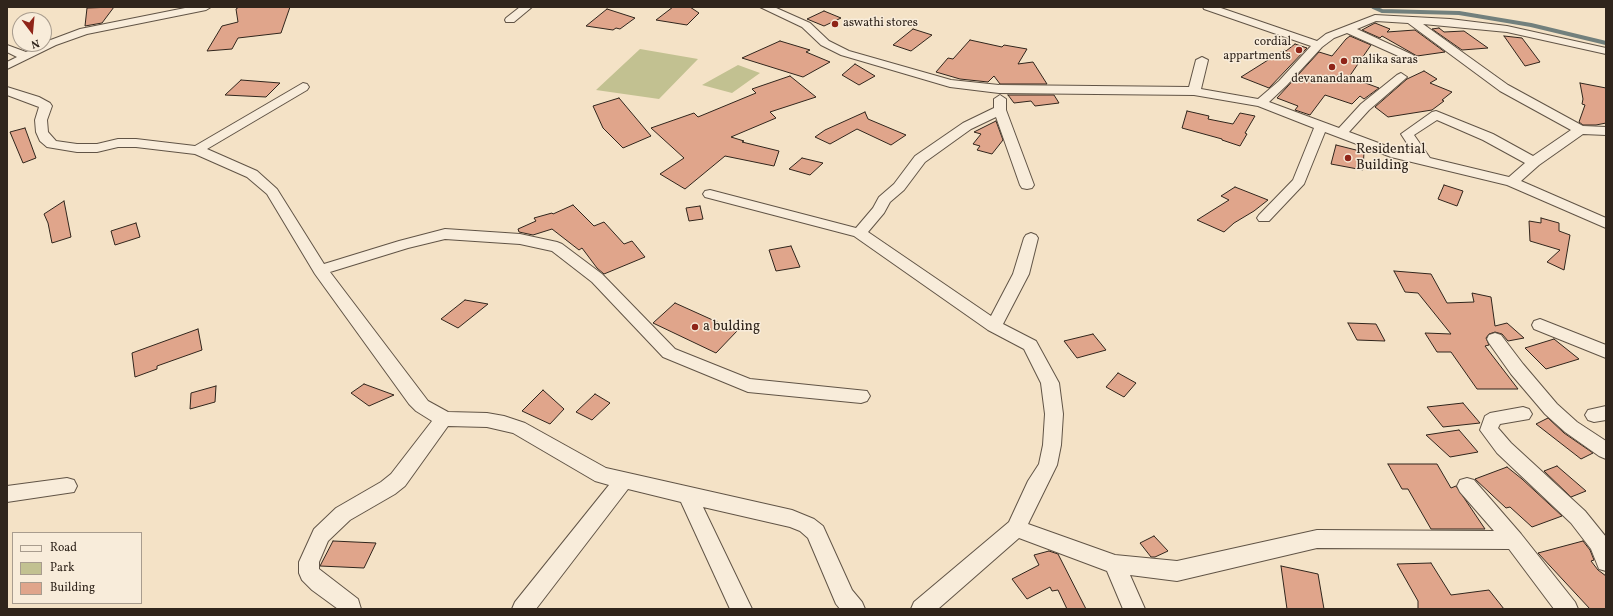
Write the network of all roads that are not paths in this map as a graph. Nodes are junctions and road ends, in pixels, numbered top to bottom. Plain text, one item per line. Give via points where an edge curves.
1 (206, 7) edge
2 (527, 7) edge
3 (765, 7) edge
4 (1208, 7) edge
5 (510, 20) dead end
6 (1410, 20) junction
7 (1347, 29) junction
8 (1318, 45) junction
9 (7, 48) edge
10 (1606, 51) edge
11 (25, 56) junction
12 (1409, 57) dead end
13 (1202, 60) dead end
14 (7, 66) edge
15 (1401, 77) dead end
16 (303, 87) dead end
17 (1000, 89) junction
18 (1194, 91) junction
19 (7, 92) edge
20 (1261, 103) junction
21 (1000, 110) junction
22 (1321, 126) junction
23 (1580, 130) junction
24 (1606, 131) edge
25 (1341, 133) junction
26 (197, 150) junction
27 (1426, 162) junction
28 (1534, 162) junction
29 (1512, 182) junction
30 (1027, 185) dead end
31 (710, 194) dead end
32 (1264, 218) dead end
33 (1606, 223) edge
34 (859, 233) junction
35 (1031, 238) dead end
36 (320, 270) junction
37 (1540, 325) dead end
38 (994, 326) junction
39 (1495, 338) dead end
40 (1606, 352) edge
41 (861, 396) dead end
42 (1523, 414) dead end
43 (444, 418) junction
44 (1606, 451) edge
45 (624, 480) junction
46 (67, 486) dead end
47 (1467, 486) dead end
48 (7, 494) edge
49 (688, 495) junction
50 (1016, 528) junction
51 (1514, 540) junction
52 (1606, 562) edge
53 (1116, 564) junction
54 (350, 609) edge
55 (523, 609) edge
56 (741, 609) edge
57 (854, 609) edge
58 (922, 609) edge
59 (1134, 609) edge
60 (1567, 609) edge

1 - 11 street via 84,31
2 - 5 street
3 - 17 street via 806,25 825,43 852,56 950,83
4 - 8 street
6 - 7 street via 1375,18
6 - 10 street via 1507,29
6 - 23 street via 1504,88
7 - 8 street via 1330,36
7 - 12 street
8 - 20 street
9 - 11 street
11 - 14 street
13 - 18 street
15 - 25 street via 1365,107
16 - 26 street
17 - 18 street via 1130,88
17 - 21 street
18 - 20 street
19 - 26 street via 46,106 41,120 42,132 52,144 97,148 118,143 136,143
20 - 22 street
21 - 30 street
21 - 34 street via 967,126 920,159
22 - 25 street
22 - 32 street via 1299,181
23 - 24 street
23 - 28 street
25 - 27 street
26 - 36 street via 252,174 272,192
27 - 28 street via 1408,134 1436,115 1488,136
27 - 29 street
28 - 29 street
29 - 33 street
31 - 34 street
34 - 38 street
35 - 38 street via 1021,274
36 - 41 street via 444,234 520,239 557,247 597,278 669,353 748,385
36 - 43 street via 415,399 431,412
37 - 40 street
38 - 50 street via 1030,345 1050,383 1052,399 1052,445 1048,465
39 - 44 street via 1516,369 1552,409 1571,427
42 - 52 street via 1496,418 1491,421 1489,430 1504,448 1578,517 1599,544
43 - 45 street via 504,423 519,428 602,475
43 - 54 street via 398,480 343,514 321,535 314,548 309,562 309,573 318,583 341,598
45 - 49 street
45 - 55 street
46 - 48 street
47 - 51 street
49 - 56 street
49 - 57 street via 792,519 812,528 844,597
50 - 53 street
50 - 58 street
51 - 53 street via 1317,539 1177,571
51 - 60 street
53 - 59 street

